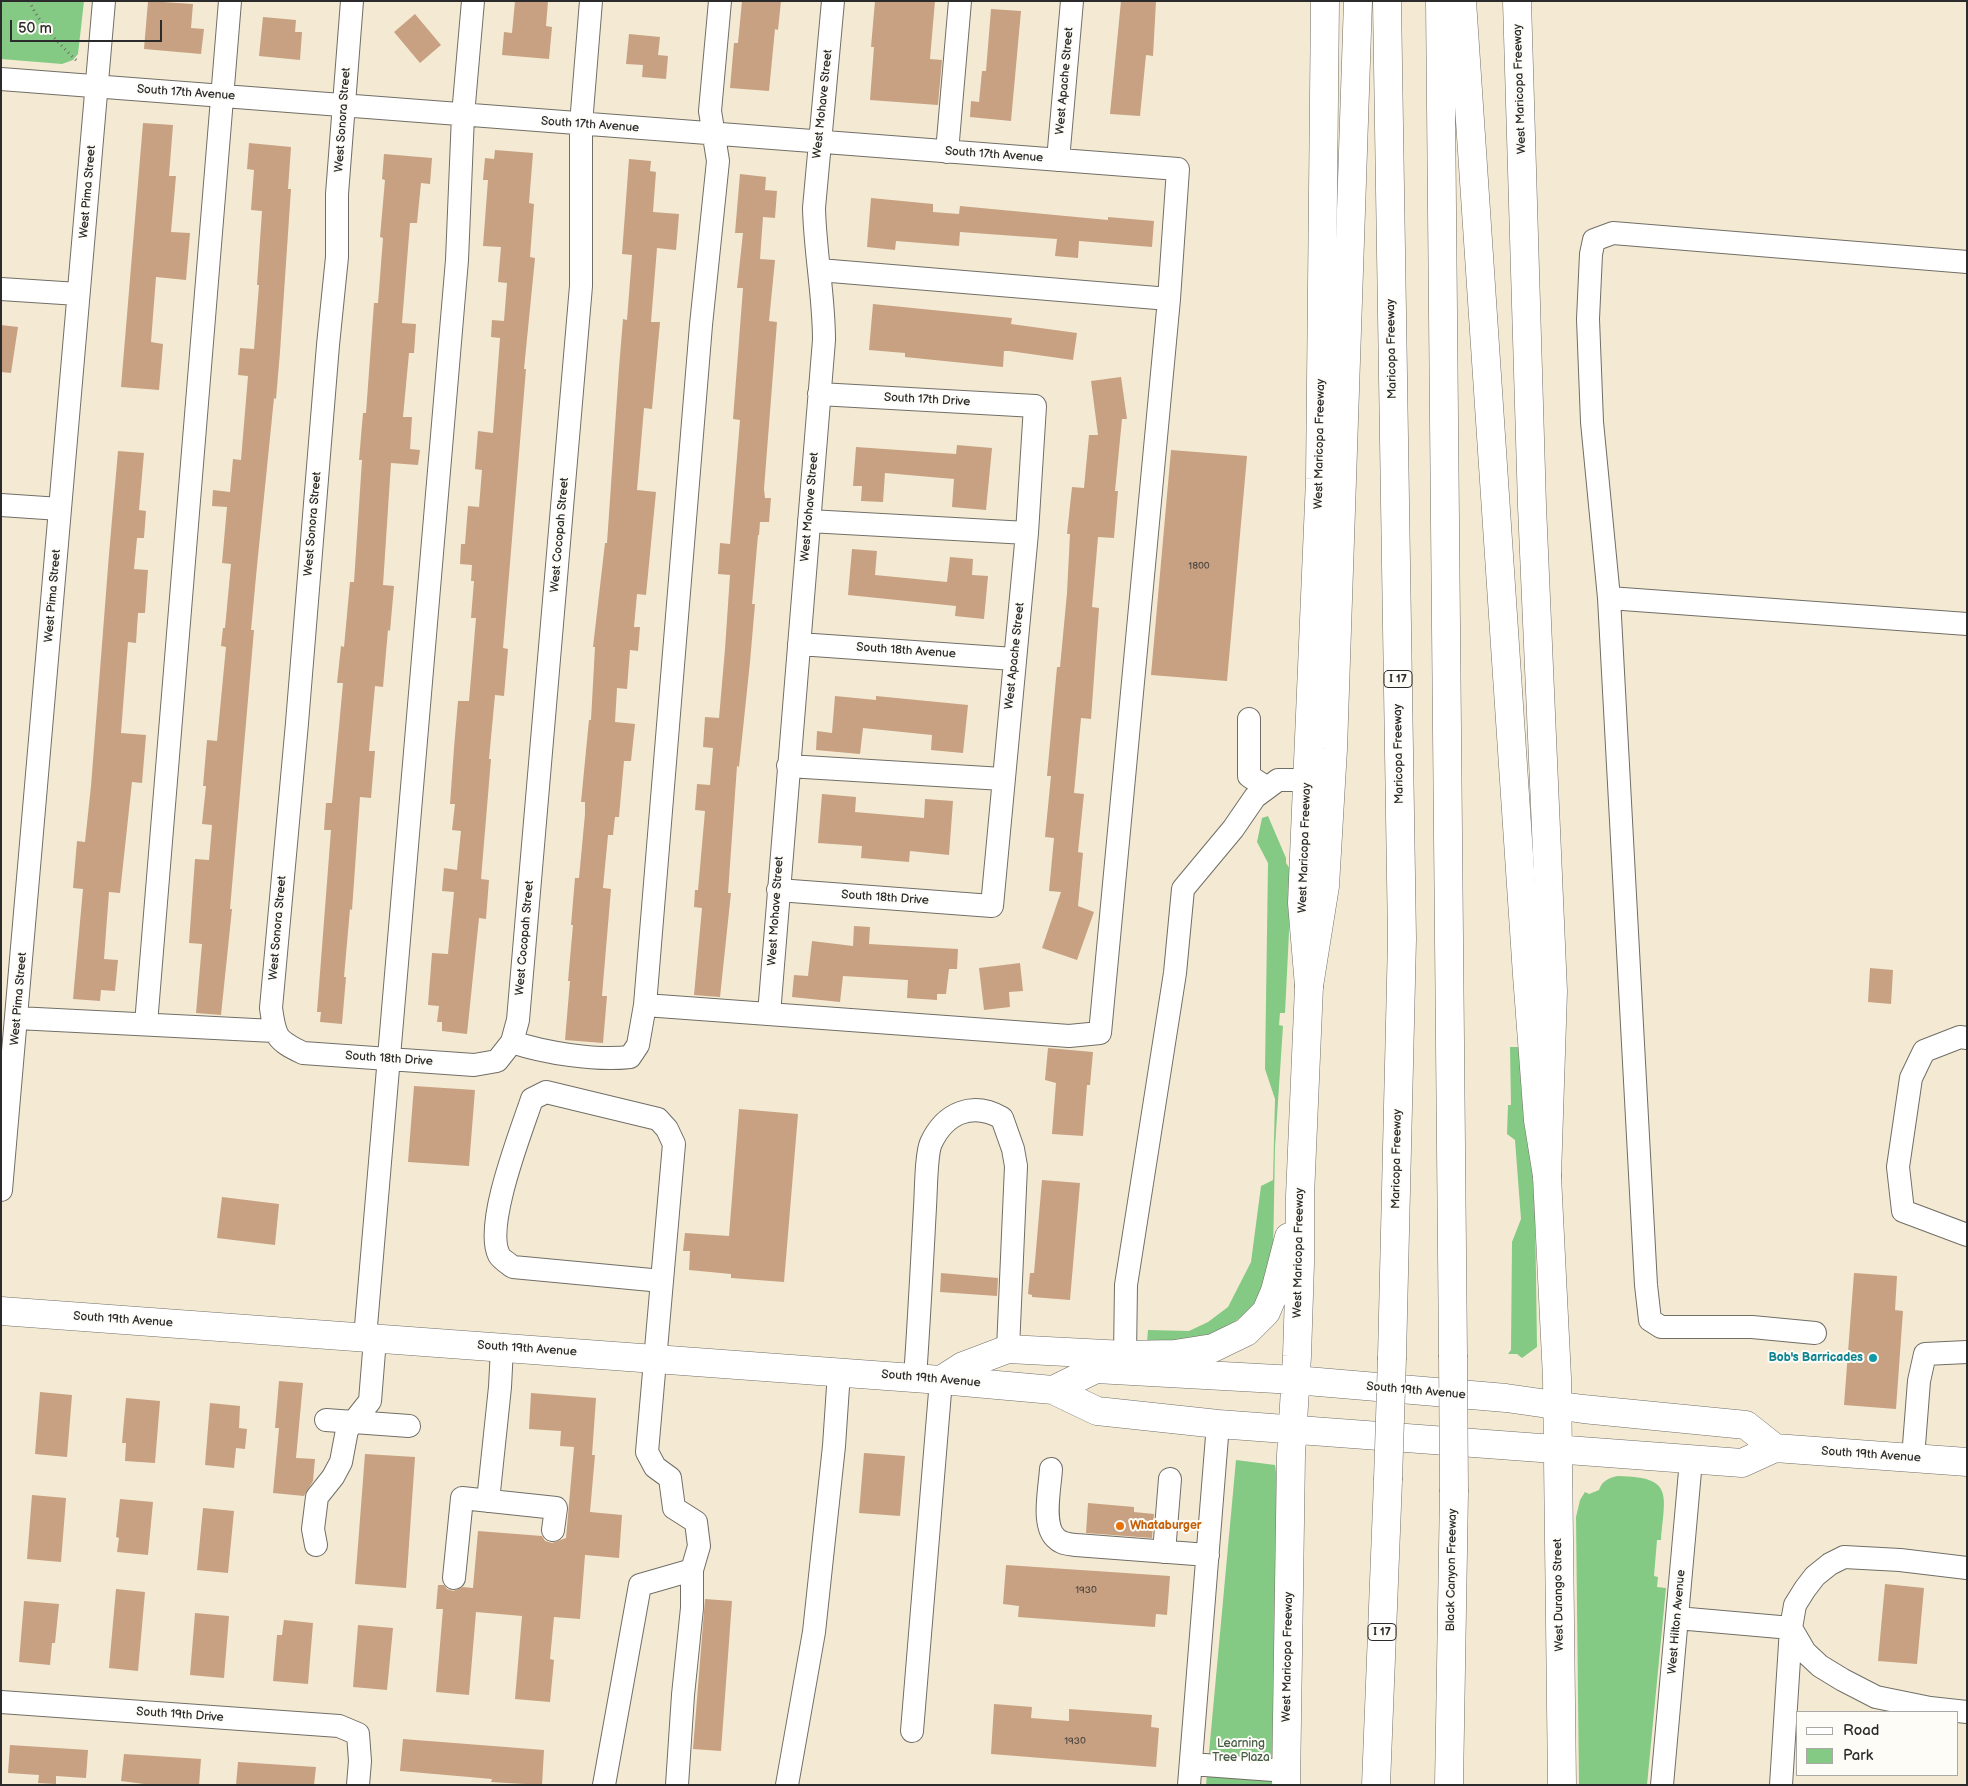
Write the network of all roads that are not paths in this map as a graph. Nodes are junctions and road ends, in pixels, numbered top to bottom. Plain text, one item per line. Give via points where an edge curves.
1 (104, 1) edge
2 (230, 1) edge
3 (352, 1) edge
4 (473, 1) edge
5 (591, 1) edge
6 (720, 1) edge
7 (833, 1) edge
8 (960, 1) edge
9 (1072, 1) edge
10 (1325, 1) edge
11 (1358, 1) edge
12 (1387, 1) edge
13 (1440, 1) edge
14 (1462, 1) edge
15 (1517, 1) edge
16 (1, 79) edge
17 (98, 86) junction
18 (223, 95) junction
19 (344, 104) junction
20 (463, 115) junction
21 (581, 124) junction
22 (714, 134) junction
23 (820, 142) junction
24 (947, 152) junction
25 (1058, 160) junction
26 (1967, 262) edge
27 (819, 270) junction
28 (1, 288) edge
29 (78, 294) junction
30 (1169, 299) junction
31 (819, 394) junction
32 (1035, 406) joint
33 (1, 505) edge
34 (60, 509) junction
35 (809, 521) junction
36 (1027, 533) junction
37 (1609, 598) junction
38 (1967, 624) edge
39 (798, 644) junction
40 (1014, 659) junction
41 (1249, 719) dead end
42 (788, 766) junction
43 (1003, 779) junction
44 (1307, 780) junction
45 (1267, 788) junction
46 (778, 890) junction
47 (992, 906) joint
48 (1309, 986) junction
49 (645, 1005) junction
50 (768, 1014) junction
51 (17, 1018) junction
52 (146, 1024) junction
53 (279, 1037) junction
54 (1967, 1038) edge
55 (512, 1042) junction
56 (388, 1059) junction
57 (497, 1061) joint
58 (1547, 1176) junction
59 (1, 1190) edge
60 (1300, 1196) junction
61 (1967, 1235) edge
62 (662, 1281) junction
63 (1, 1311) edge
64 (1815, 1334) dead end
65 (370, 1339) junction
66 (502, 1348) junction
67 (1008, 1350) junction
68 (1967, 1352) edge
69 (1125, 1355) junction
70 (656, 1358) junction
71 (839, 1372) junction
72 (928, 1379) junction
73 (1295, 1380) junction
74 (1053, 1390) junction
75 (1558, 1406) junction
76 (326, 1420) dead end
77 (353, 1422) junction
78 (1218, 1424) junction
79 (409, 1426) dead end
80 (1292, 1429) junction
81 (1775, 1448) junction
82 (1558, 1451) junction
83 (1913, 1458) junction
84 (1691, 1460) junction
85 (1967, 1462) edge
86 (1051, 1470) dead end
87 (1170, 1478) dead end
88 (488, 1501) junction
89 (553, 1530) dead end
90 (316, 1545) dead end
91 (1164, 1552) junction
92 (1208, 1555) junction
93 (1967, 1568) edge
94 (692, 1570) junction
95 (454, 1578) dead end
96 (1677, 1618) junction
97 (1791, 1628) junction
98 (1, 1702) edge
99 (1958, 1711) edge
100 (912, 1731) dead end
101 (1190, 1774) edge
102 (1286, 1778) edge
103 (358, 1785) edge
104 (604, 1785) edge
105 (678, 1785) edge
106 (787, 1785) edge
107 (1376, 1785) edge
108 (1449, 1785) edge
109 (1562, 1785) edge
110 (1662, 1785) edge
111 (1781, 1785) edge

1 - 17 street, West Pima Street
2 - 18 street
3 - 19 street, West Sonora Street
4 - 20 street
5 - 21 street, West Cocopah Street
6 - 22 street via 710,111
7 - 23 street, West Mohave Street
8 - 24 street
9 - 25 street, West Apache Street
10 - 44 main road, West Maricopa Freeway via 1320,479
11 - 48 main road via 1333,749 1325,886
12 - 107 main road, Maricopa Freeway / I 17, bridge via 1402,938 1392,1357
13 - 108 main road, Black Canyon Freeway, bridge via 1454,1355
14 - 58 main road via 1527,975 1538,1120
15 - 58 main road, West Maricopa Freeway via 1532,506 1553,992
16 - 17 street, South 17th Avenue
17 - 18 street, South 17th Avenue
17 - 29 street, West Pima Street
18 - 19 street, South 17th Avenue
18 - 52 street
19 - 20 street, South 17th Avenue
19 - 53 street, West Sonora Street via 337,194 337,257 271,1008
20 - 21 street, South 17th Avenue
20 - 56 street via 457,260
21 - 22 street, South 17th Avenue
21 - 55 street, West Cocopah Street via 581,286 518,1020
22 - 23 street, South 17th Avenue
22 - 49 street via 718,161 700,334
23 - 24 street, South 17th Avenue
23 - 27 street, West Mohave Street via 814,208
24 - 25 street, South 17th Avenue
25 - 30 street, South 17th Avenue via 1178,169
26 - 37 street via 1613,233 1594,240 1588,319 1592,422
27 - 30 street
27 - 31 street, West Mohave Street via 824,311
28 - 29 street
29 - 34 street, West Pima Street
30 - 50 street via 1100,1033 1069,1036
31 - 32 street, South 17th Drive
31 - 35 street, West Mohave Street
32 - 36 street, West Apache Street
33 - 34 street
34 - 51 street, West Pima Street
35 - 36 street
35 - 39 street, West Mohave Street
36 - 40 street, West Apache Street
37 - 38 street
37 - 64 street via 1650,1320 1661,1327 1752,1326
39 - 40 street, South 18th Avenue
39 - 42 street, West Mohave Street
40 - 43 street, West Apache Street
41 - 45 street via 1249,776
42 - 43 street
42 - 46 street, West Mohave Street
43 - 47 street, West Apache Street
44 - 45 street via 1278,780
44 - 48 main road, West Maricopa Freeway via 1302,903
45 - 69 street via 1255,797 1183,889 1175,973 1126,1285
46 - 47 street, South 18th Drive
46 - 50 street, West Mohave Street
48 - 60 main road, West Maricopa Freeway
49 - 50 street
49 - 55 street via 638,1045 630,1057 605,1059 528,1048
51 - 52 street, South 18th Drive
51 - 59 street, West Pima Street
52 - 53 street, South 18th Drive
53 - 56 street, South 18th Drive via 303,1053
54 - 61 street via 1960,1037 1924,1051 1911,1078 1898,1167 1903,1211
55 - 57 street, West Cocopah Street
56 - 57 street, South 18th Drive via 474,1065
56 - 65 street
58 - 75 main road, West Maricopa Freeway
60 - 69 main road via 1275,1290 1266,1312 1246,1332 1202,1351
60 - 73 main road, West Maricopa Freeway
62 - 62 street via 674,1144 667,1129 658,1119 576,1098 546,1092 532,1099 497,1208 494,1238 499,1256 513,1267
62 - 70 street
63 - 65 main road, South 19th Avenue
65 - 66 main road, South 19th Avenue
65 - 77 street via 370,1401
66 - 70 main road, South 19th Avenue
66 - 88 street
67 - 69 main road
67 - 72 main road
67 - 72 street via 1016,1166 1013,1149 1002,1118 991,1111 958,1112 942,1125 930,1145 926,1185
68 - 83 street via 1925,1354 1919,1381
70 - 71 main road, South 19th Avenue
70 - 94 street via 647,1452 655,1467 670,1478 674,1508 696,1522 699,1546
71 - 72 main road, South 19th Avenue
71 - 106 street via 814,1632
72 - 74 main road, South 19th Avenue
72 - 100 street
73 - 74 main road, South 19th Avenue via 1096,1369
73 - 75 main road, South 19th Avenue via 1506,1398
73 - 80 main road, West Maricopa Freeway
74 - 78 main road, South 19th Avenue via 1097,1412
75 - 81 main road, South 19th Avenue via 1746,1424
75 - 82 main road, West Durango Street
76 - 77 street
77 - 79 street
77 - 90 street via 347,1430 333,1477 317,1497 313,1530
78 - 80 main road, South 19th Avenue
78 - 92 street
80 - 82 main road, South 19th Avenue
80 - 102 main road, West Maricopa Freeway
81 - 83 main road, South 19th Avenue
81 - 84 main road, South 19th Avenue via 1742,1463
82 - 84 main road, South 19th Avenue
82 - 109 main road, West Durango Street
83 - 85 main road, South 19th Avenue
84 - 96 street, West Hilton Avenue
86 - 91 street via 1047,1518 1057,1540 1076,1545
87 - 91 street
88 - 89 street via 556,1508
88 - 95 street via 462,1498
91 - 92 street
92 - 101 street
93 - 97 street via 1844,1557 1830,1564 1810,1583 1795,1605
94 - 104 street via 640,1585
94 - 105 street
96 - 97 street
96 - 110 street, West Hilton Avenue
97 - 99 street via 1805,1652 1820,1666 1876,1697
97 - 111 street
98 - 103 street, South 19th Drive via 339,1726 358,1734
101 - 102 street

